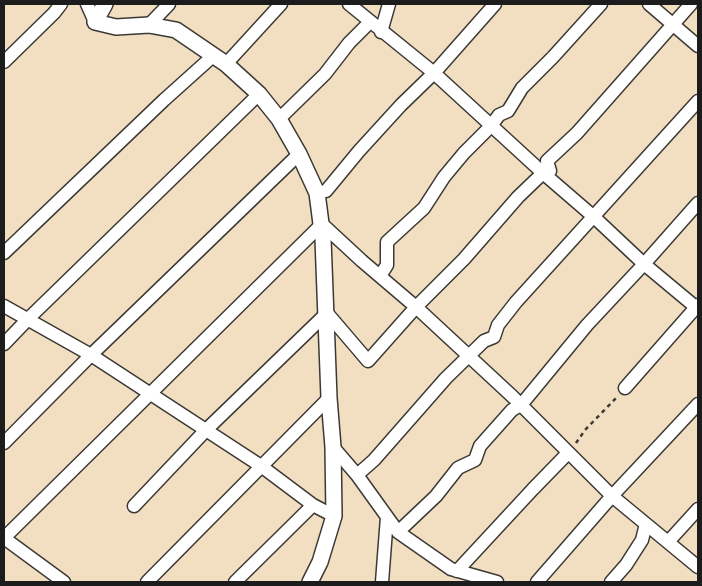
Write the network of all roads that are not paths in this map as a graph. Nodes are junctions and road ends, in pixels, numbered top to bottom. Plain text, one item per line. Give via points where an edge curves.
1 (61, 4) edge
2 (88, 4) edge
3 (105, 4) edge
4 (169, 4) edge
5 (281, 4) edge
6 (349, 4) edge
7 (390, 4) edge
8 (495, 4) edge
9 (601, 4) edge
10 (649, 4) edge
11 (691, 4) edge
12 (95, 22) junction
13 (370, 22) junction
14 (673, 24) junction
15 (149, 25) junction
16 (381, 32) junction
17 (698, 46) edge
18 (213, 56) junction
19 (4, 62) edge
20 (226, 64) junction
21 (434, 73) junction
22 (259, 94) junction
23 (698, 101) edge
24 (279, 118) junction
25 (491, 126) junction
26 (299, 154) junction
27 (543, 173) junction
28 (317, 194) junction
29 (698, 203) edge
30 (594, 217) junction
31 (322, 224) junction
32 (4, 254) edge
33 (644, 264) junction
34 (380, 276) junction
35 (4, 306) edge
36 (416, 307) junction
37 (698, 307) edge
38 (326, 313) junction
39 (28, 319) junction
40 (4, 344) edge
41 (91, 356) junction
42 (470, 357) junction
43 (625, 388) road end
44 (150, 393) junction
45 (329, 398) junction
46 (698, 404) edge
47 (521, 405) junction
48 (206, 430) junction
49 (4, 443) edge
50 (333, 447) junction
51 (568, 453) junction
52 (262, 466) junction
53 (357, 476) junction
54 (612, 496) junction
55 (313, 505) junction
56 (134, 506) dead end
57 (698, 509) edge
58 (334, 516) junction
59 (387, 517) junction
60 (646, 524) junction
61 (398, 532) junction
62 (4, 538) edge
63 (668, 542) junction
64 (698, 567) edge
65 (454, 570) junction
66 (64, 582) edge
67 (147, 582) edge
68 (235, 582) edge
69 (310, 582) edge
70 (382, 582) edge
71 (449, 582) edge
72 (497, 582) edge
73 (537, 582) edge
74 (611, 582) edge

1 - 19 street
2 - 12 street
3 - 12 street
4 - 15 street
5 - 20 street
6 - 13 street
7 - 16 street
8 - 21 street
9 - 25 street via 522,88 508,111 499,115
10 - 14 street
11 - 14 street
12 - 15 street via 116,27
13 - 16 street
13 - 24 street via 325,74
14 - 17 street
14 - 27 street via 577,133 547,161 550,171
15 - 18 street via 176,30
16 - 21 street
18 - 20 street
18 - 32 street
20 - 22 street
21 - 25 street
21 - 28 street via 358,151 326,192
22 - 24 street
22 - 39 street
23 - 30 street
24 - 26 street
25 - 27 street
25 - 34 street via 464,152 424,208 387,242 387,265
26 - 28 street
26 - 41 street
27 - 30 street
27 - 36 street via 504,212 464,260
28 - 31 street
29 - 33 street
30 - 33 street
30 - 42 street via 516,302 494,337 484,341
31 - 34 street
31 - 38 street
31 - 44 street
33 - 37 street
33 - 47 street via 587,325
34 - 36 street
35 - 39 street
36 - 38 street via 368,361
36 - 42 street
37 - 43 street
38 - 45 street
38 - 48 street
39 - 40 street
39 - 41 street
41 - 44 street
41 - 49 street
42 - 47 street
42 - 53 street via 446,378
44 - 48 street
44 - 62 street
45 - 50 street
45 - 52 street
46 - 54 street
47 - 51 street
47 - 61 street via 512,410 480,446 475,460 458,468 436,496
48 - 52 street
48 - 56 street
50 - 53 street
50 - 58 street
51 - 54 street
51 - 65 street
52 - 55 street
52 - 67 street
53 - 59 street
54 - 60 street
54 - 73 street
55 - 58 street
55 - 68 street
57 - 63 street
58 - 69 street via 320,562
59 - 61 street
59 - 70 street
60 - 63 street
60 - 74 street via 642,540
61 - 65 street
62 - 66 street
63 - 64 street
65 - 71 street
65 - 72 street

